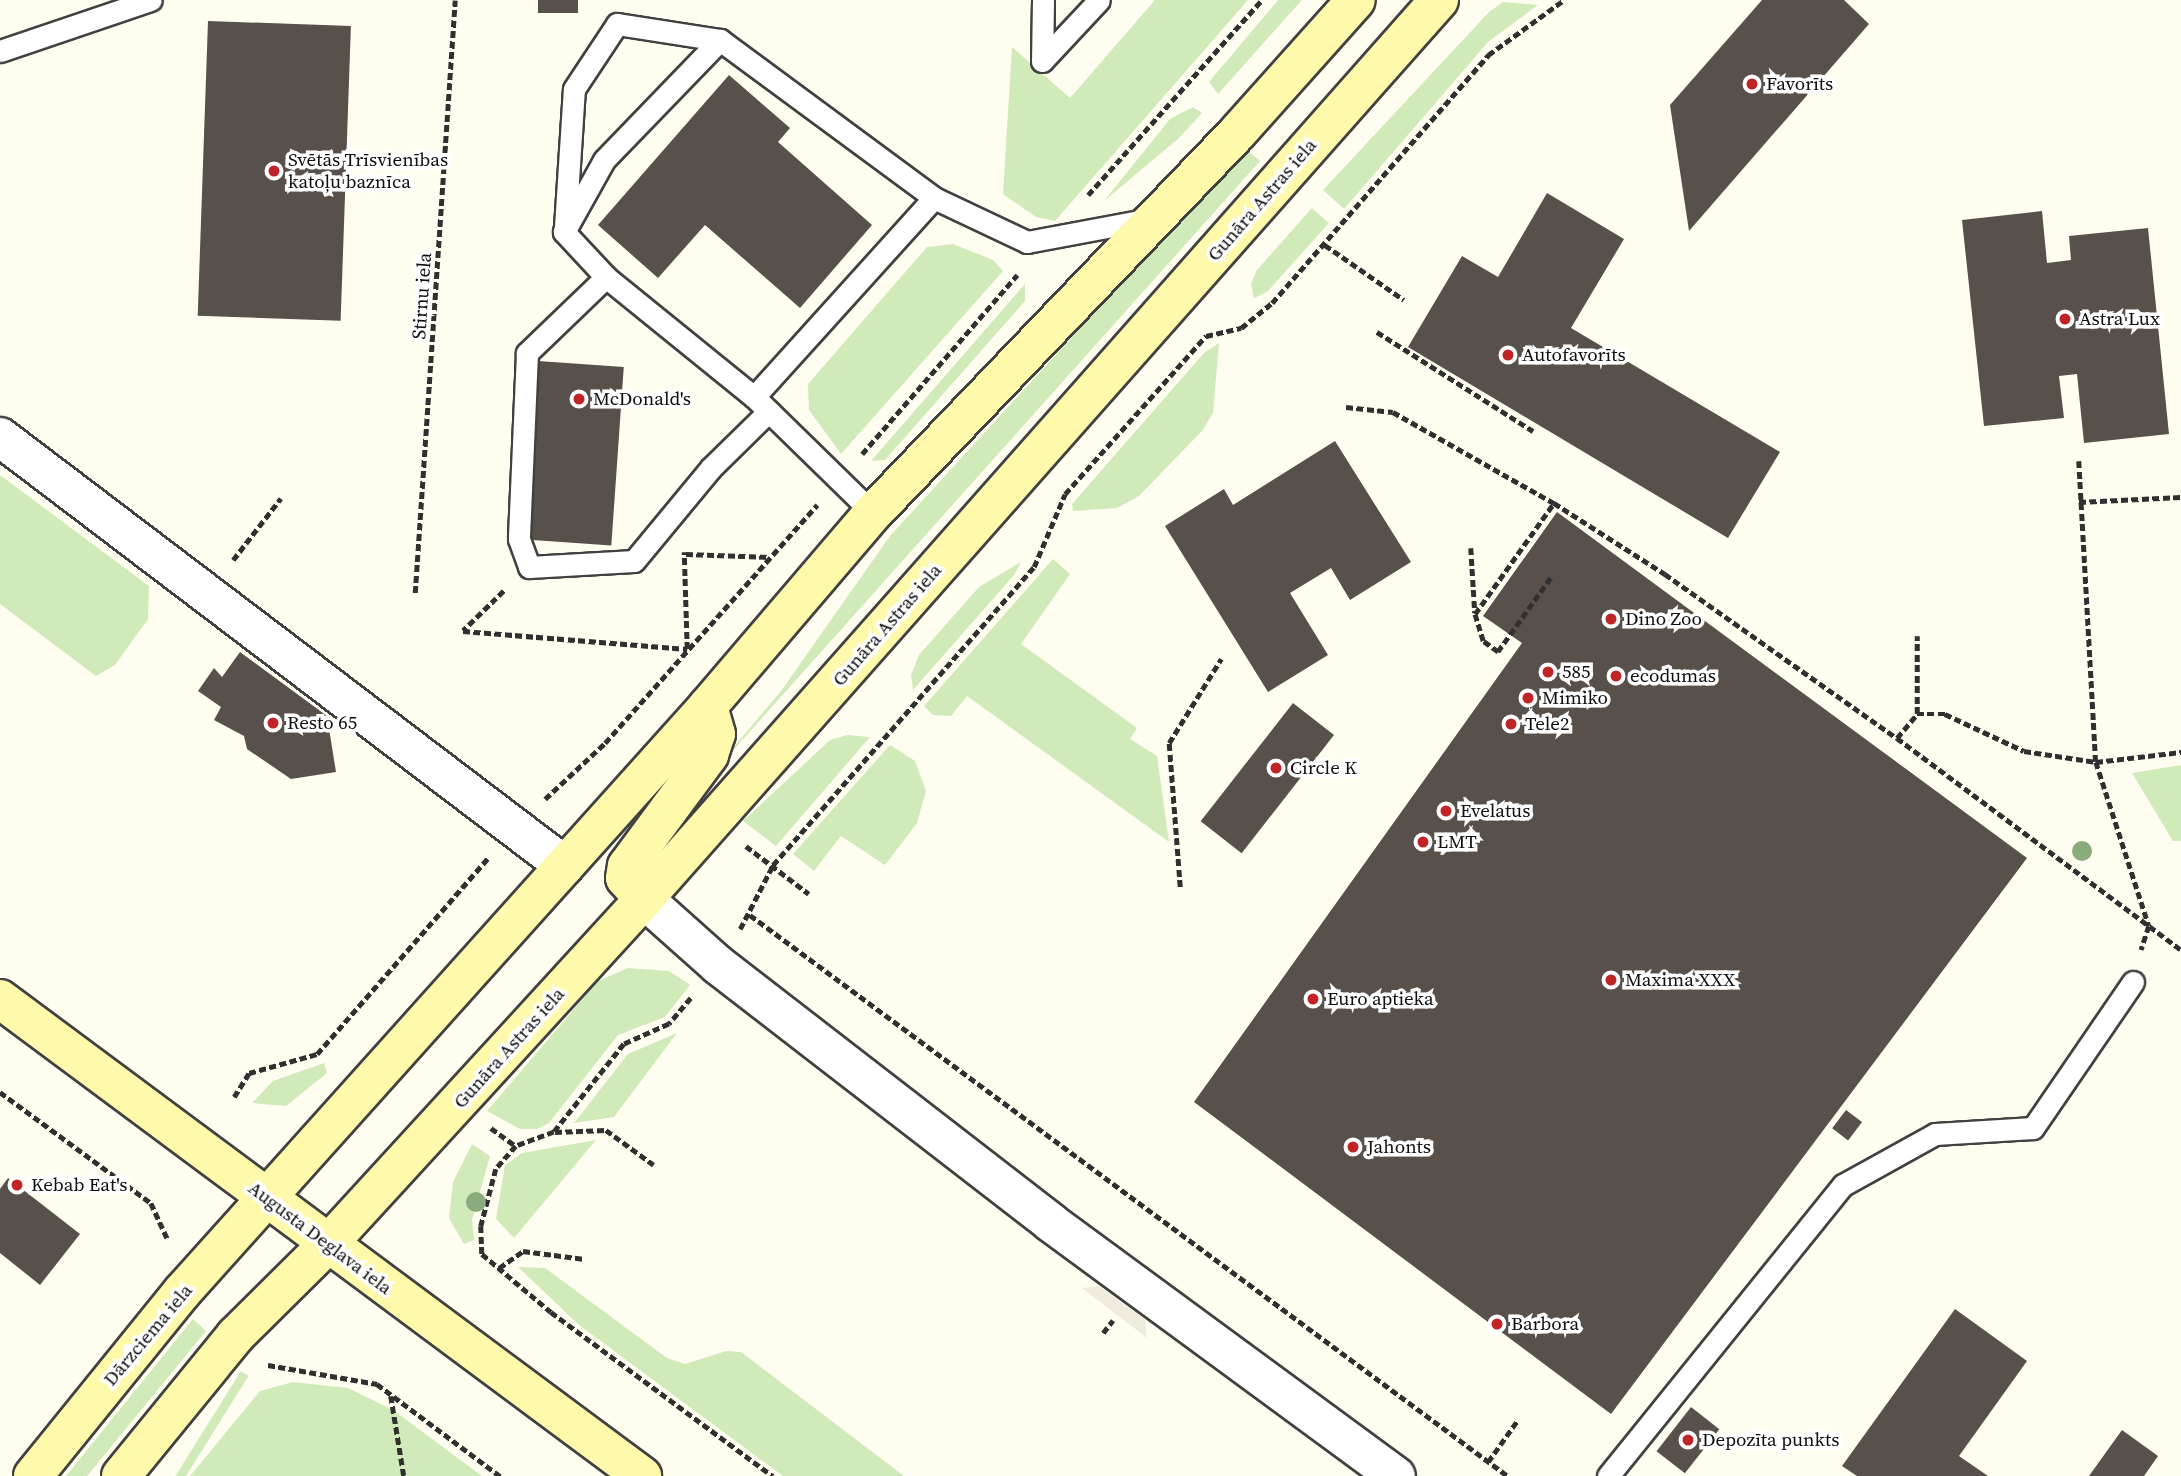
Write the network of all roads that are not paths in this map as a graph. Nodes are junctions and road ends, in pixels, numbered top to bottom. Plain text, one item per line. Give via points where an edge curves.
1 (151, 0) edge
2 (1043, 0) edge
3 (1099, 0) edge
4 (1356, 0) edge
5 (1439, 0) edge
6 (720, 40) junction
7 (0, 51) edge
8 (934, 198) junction
9 (1152, 219) junction
10 (564, 232) junction
11 (606, 277) junction
12 (762, 404) junction
13 (0, 437) edge
14 (873, 513) junction
15 (708, 706) junction
16 (565, 866) junction
17 (644, 899) junction
18 (2133, 982) dead end
19 (0, 999) edge
20 (269, 1198) junction
21 (328, 1244) junction
22 (33, 1476) edge
23 (121, 1476) edge
24 (642, 1476) edge
25 (1396, 1476) edge
26 (1608, 1476) edge

1 - 7 lane
2 - 3 lane via 1042,61
4 - 9 main road via 1237,133
5 - 17 main road, Gunāra Astras iela
6 - 8 lane
6 - 10 lane via 604,160
6 - 10 lane via 617,24 574,89
8 - 9 lane via 1027,242
8 - 12 lane
9 - 14 main road
10 - 11 lane
11 - 12 lane
11 - 12 lane via 527,353 519,539 528,567 634,561
12 - 14 lane
13 - 16 street
14 - 15 main road
15 - 16 main road
15 - 17 main road via 716,734 709,755 627,866 625,878
16 - 20 main road
17 - 21 main road, Gunāra Astras iela
17 - 25 street via 718,965 1050,1223
18 - 26 lane via 2033,1128 1935,1134 1843,1185
19 - 20 main road, Augusta Deglava iela
20 - 21 main road, Augusta Deglava iela
20 - 22 main road, Dārzciema iela via 183,1292
21 - 23 main road via 235,1336
21 - 24 main road, Augusta Deglava iela

